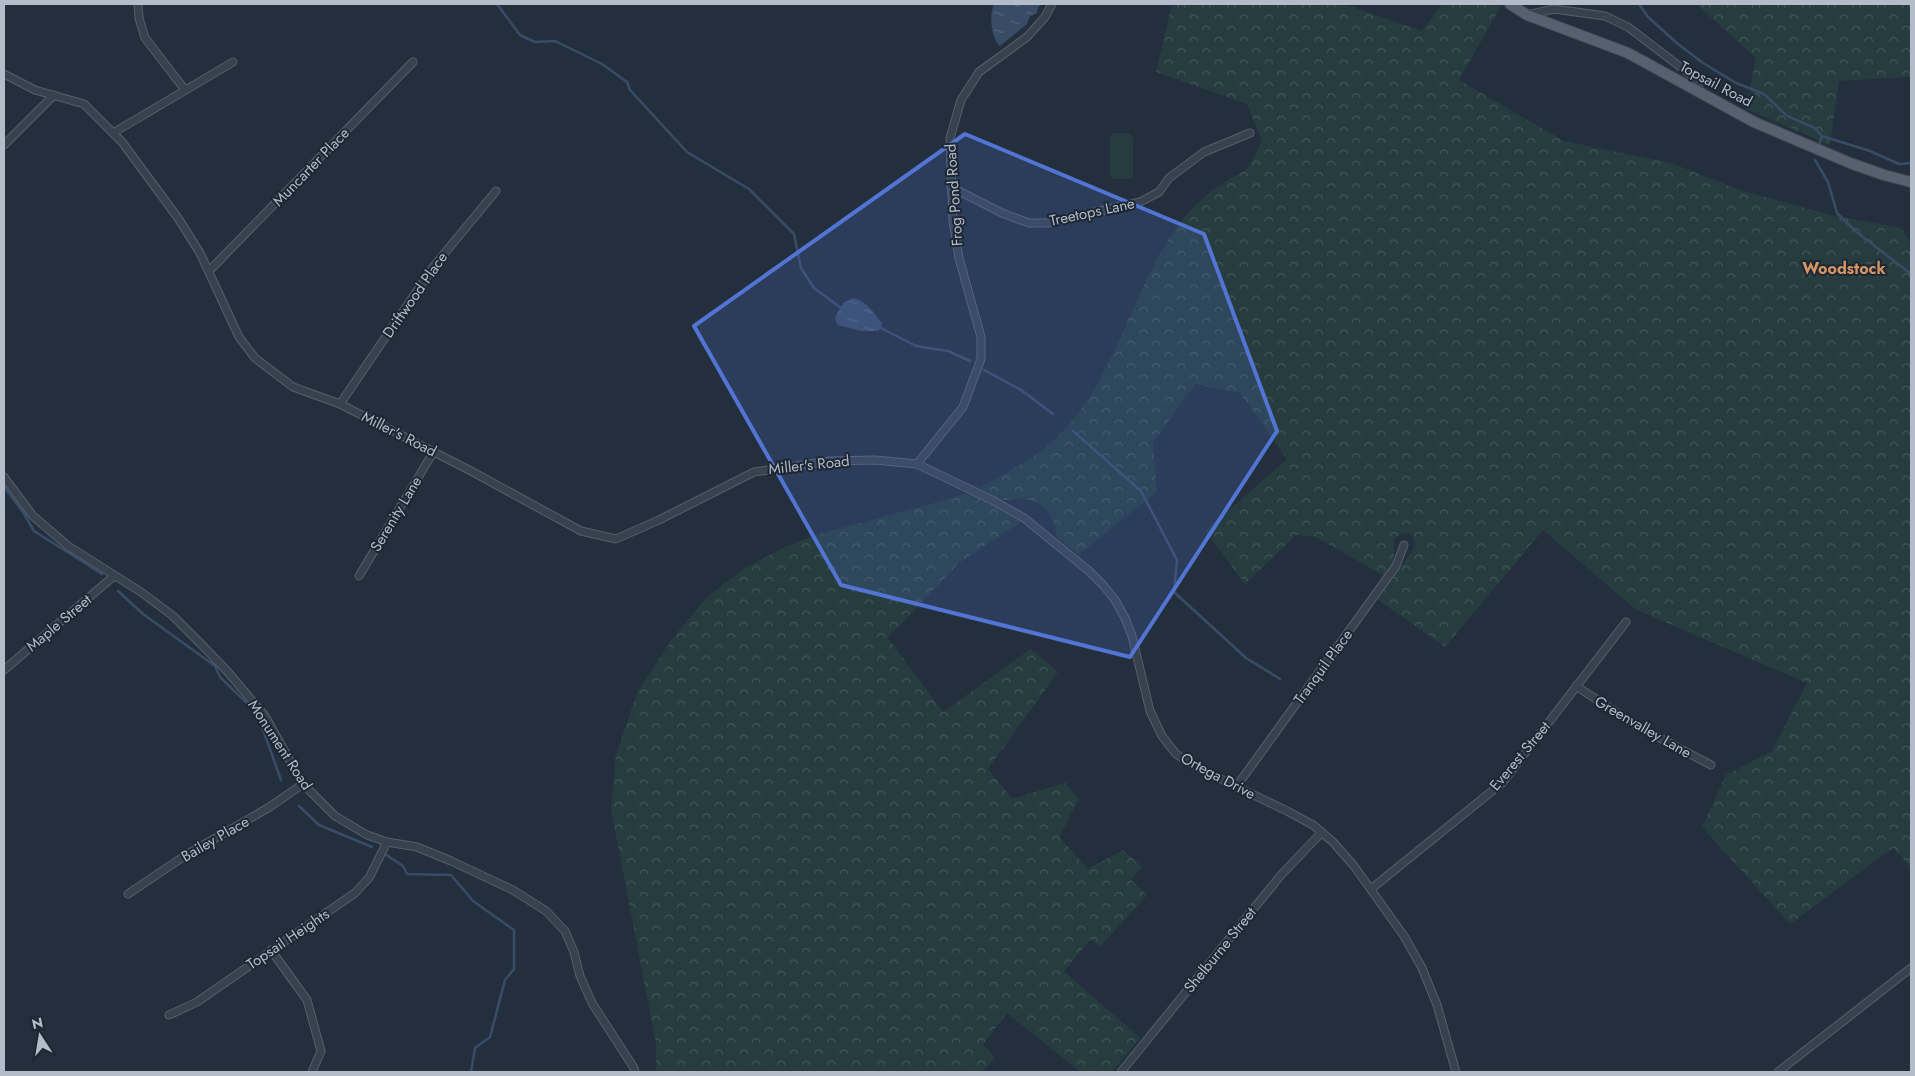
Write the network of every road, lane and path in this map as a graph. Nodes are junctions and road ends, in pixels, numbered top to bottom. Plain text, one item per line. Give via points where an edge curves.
1 (138, 4) edge
2 (1052, 4) edge
3 (1510, 4) edge
4 (1527, 14) junction
5 (233, 62) dead end
6 (413, 62) dead end
7 (4, 74) edge
8 (185, 90) junction
9 (54, 95) junction
10 (1704, 96) junction
11 (1250, 132) dead end
12 (113, 133) junction
13 (4, 145) edge
14 (1911, 182) edge
15 (951, 187) junction
16 (496, 191) dead end
17 (209, 272) junction
18 (340, 404) junction
19 (434, 452) junction
20 (917, 464) junction
21 (4, 477) edge
22 (1404, 545) dead end
23 (114, 576) junction
24 (359, 576) dead end
25 (1626, 622) dead end
26 (4, 670) edge
27 (1576, 686) junction
28 (1711, 764) dead end
29 (303, 784) junction
30 (1236, 787) junction
31 (1322, 832) junction
32 (387, 842) junction
33 (1371, 889) junction
34 (128, 894) dead end
35 (271, 950) junction
36 (1911, 968) edge
37 (169, 1015) dead end
38 (312, 1072) edge
39 (636, 1072) edge
40 (1121, 1072) edge
41 (1456, 1072) edge
42 (1778, 1072) edge

1 - 8 street via 145,38
2 - 15 street, Frog Pond Road via 1027,37 979,72 961,100 950,138
3 - 4 main road, Topsail Road
4 - 10 main road, Topsail Road via 1628,54
4 - 10 street via 1554,9 1605,16 1628,27 1691,75
5 - 8 street
6 - 17 street, Muncarter Place
7 - 9 street, Miller's Road via 35,90
8 - 12 street
9 - 12 street, Miller's Road via 84,104
9 - 13 street
10 - 14 main road, Topsail Road via 1754,122 1850,163
11 - 15 street, Treetops Lane via 1204,152 1169,178 1158,192 1140,202 1047,223 1029,223 1002,213
12 - 17 street, Miller's Road via 178,218
15 - 20 street, Frog Pond Road via 959,258 981,337 981,359 963,407
16 - 18 street, Driftwood Place via 434,266
17 - 18 street, Miller's Road via 239,337 255,358 293,387
18 - 19 street, Miller's Road
19 - 20 street, Miller's Road via 582,531 616,538 754,472 830,461 875,460
19 - 24 street, Serenity Lane
20 - 30 street, Ortega Drive via 1008,508 1096,578 1118,604 1129,627 1150,711 1162,736 1186,761
21 - 23 street, Monument Road via 33,516 68,546
22 - 30 street, Tranquil Place via 1396,566
23 - 26 street, Maple Street
23 - 29 street, Monument Road via 173,616 227,671 265,716
25 - 27 street, Everest Street
27 - 28 street, Greenvalley Lane via 1632,724
27 - 33 street, Everest Street via 1497,788
29 - 32 street, Monument Road via 341,820
29 - 34 street, Bailey Place
30 - 31 street, Ortega Drive
31 - 33 street, Ortega Drive
31 - 40 street, Shelburne Street via 1275,882
32 - 35 street, Topsail Heights via 361,888
32 - 39 street, Monument Road via 417,847 451,861 513,890 546,911 565,932 592,1003
33 - 41 street, Ortega Drive via 1422,968 1441,1018
35 - 37 street, Topsail Heights via 197,1002
35 - 38 street via 307,1000 321,1051
36 - 42 street

